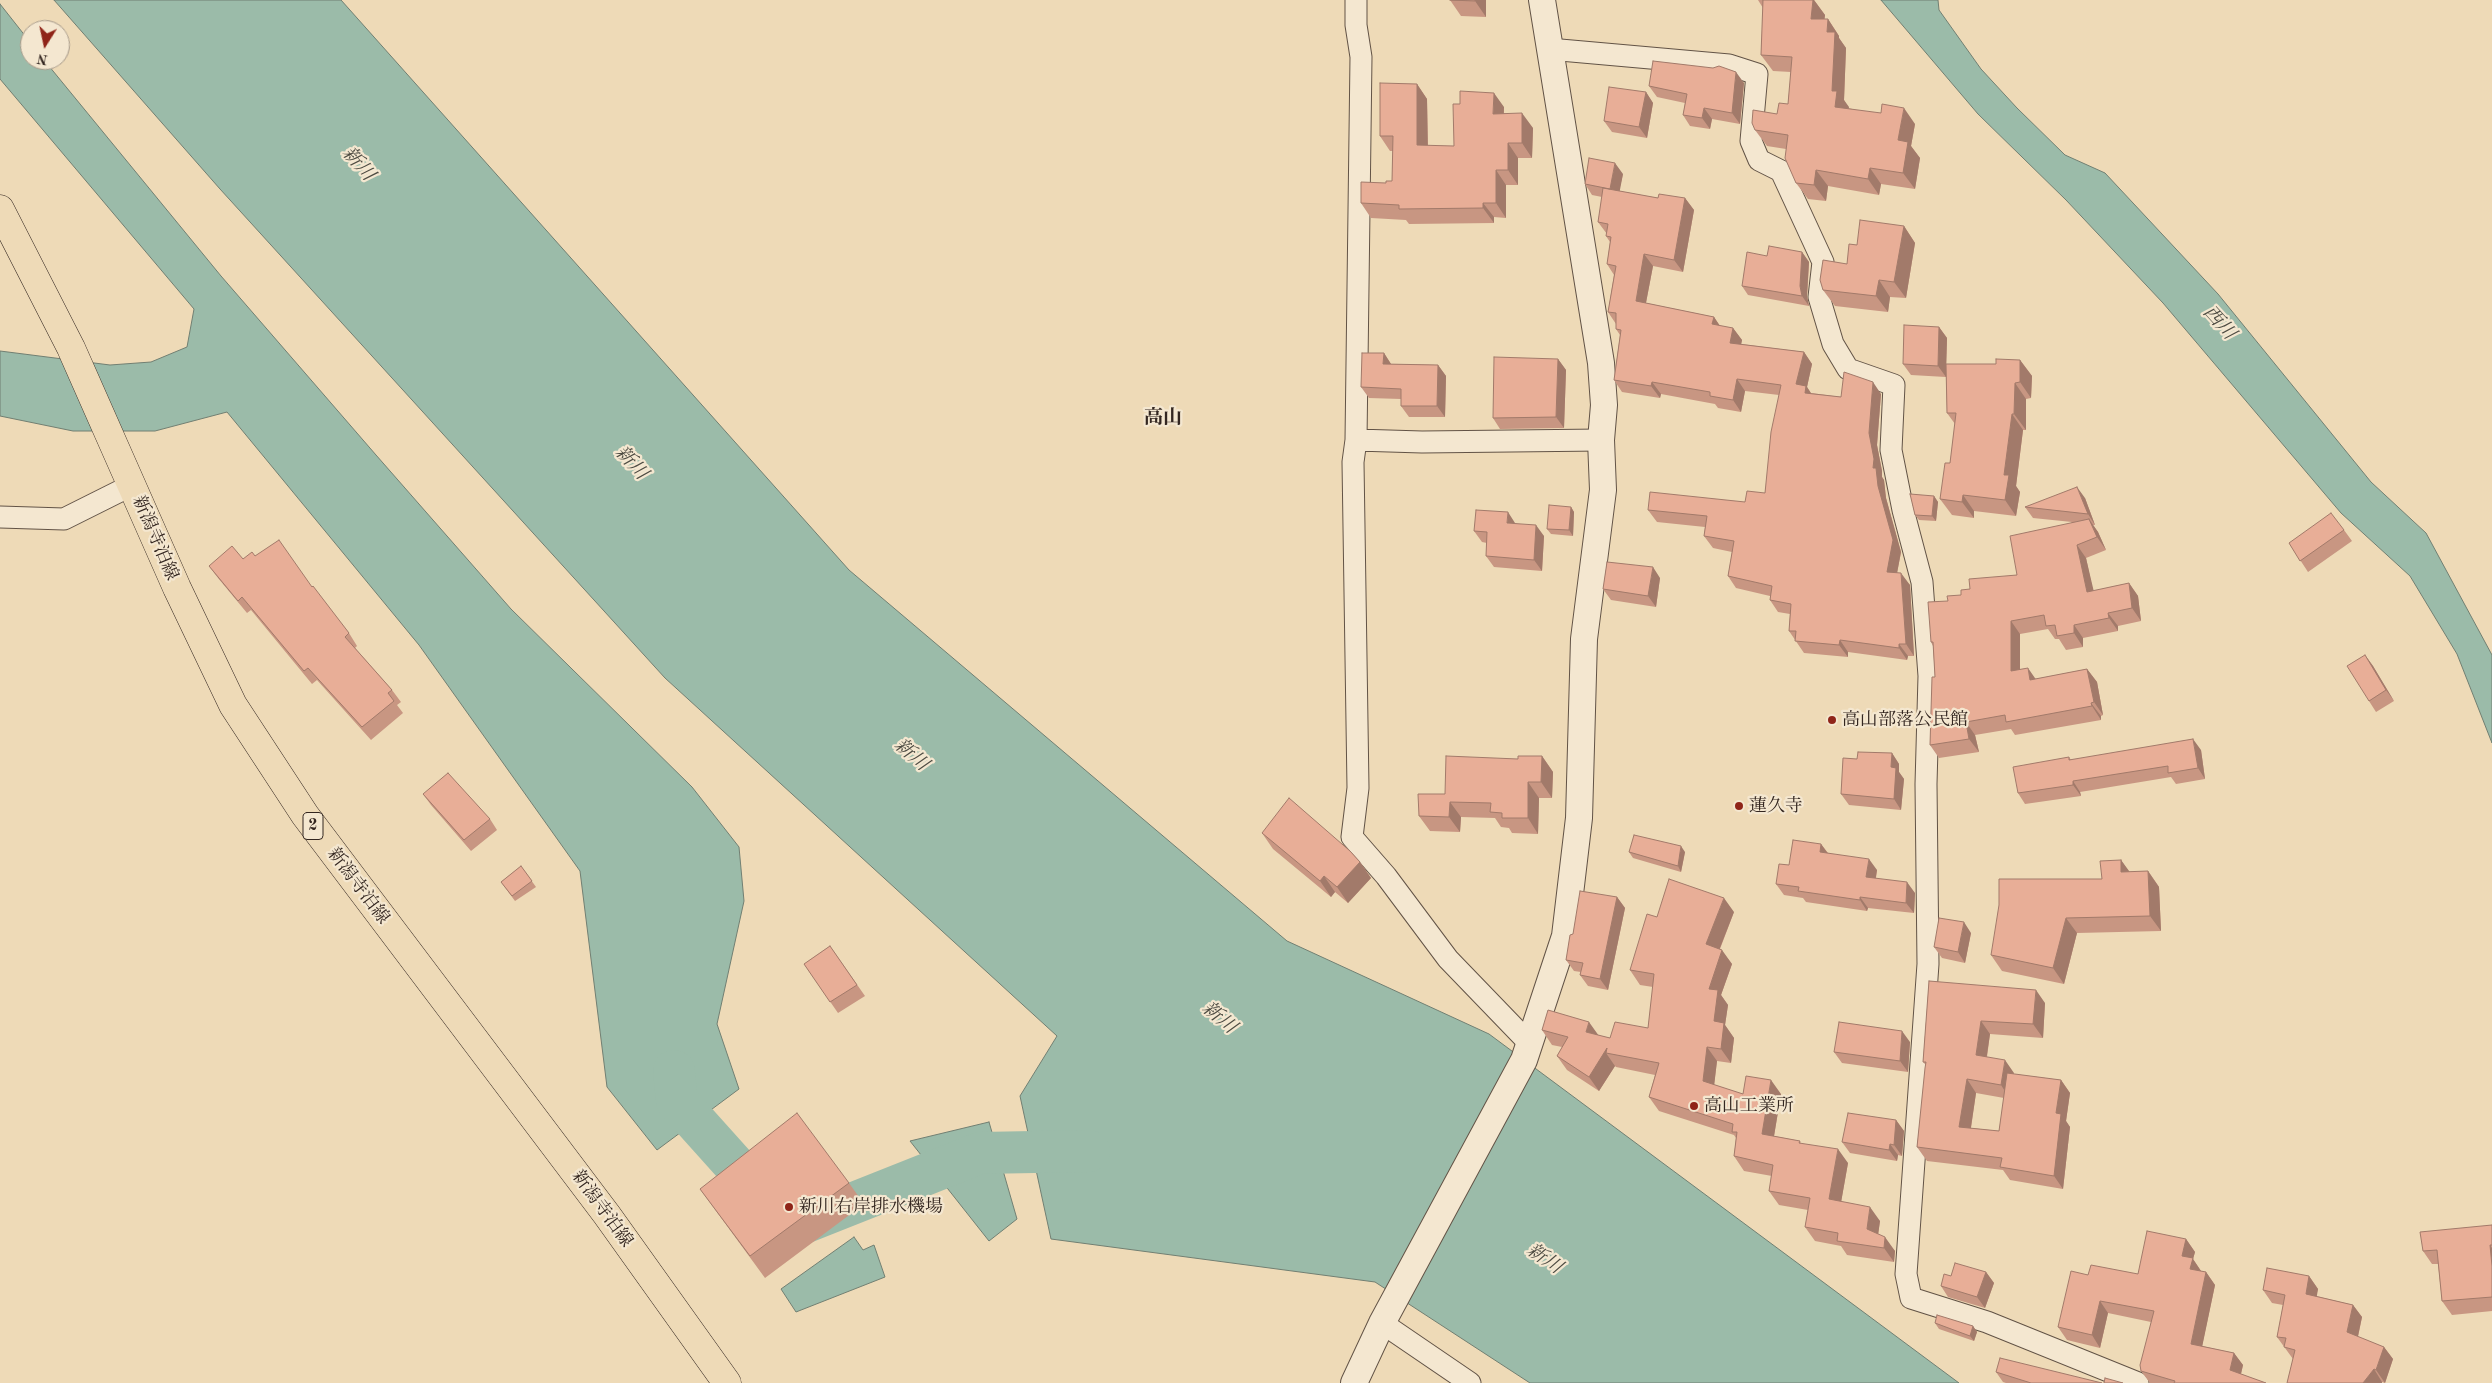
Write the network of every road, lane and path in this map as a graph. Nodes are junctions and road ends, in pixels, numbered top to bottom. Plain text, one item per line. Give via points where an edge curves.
1 (1356, 0) edge
2 (1542, 0) edge
3 (1548, 49) junction
4 (0, 209) edge
5 (1356, 440) junction
6 (1601, 440) junction
7 (132, 486) junction
8 (0, 517) edge
9 (1527, 1052) junction
10 (1382, 1323) junction
11 (727, 1383) edge
12 (1354, 1383) edge
13 (1470, 1383) edge
14 (2138, 1383) edge

1 - 5 street via 1361,57
2 - 3 street
3 - 6 street via 1601,363 1604,405
3 - 14 street via 1729,65 1756,74 1751,141 1759,160 1781,171 1823,262 1820,297 1833,344 1848,369 1894,385 1891,450 1922,582 1929,676 1926,784 1928,964 1906,1274 1911,1298 1987,1322
4 - 7 main road, 新潟寺泊線 / 2 via 71,348
5 - 6 street
5 - 9 street via 1353,462 1358,788 1352,837 1386,876 1448,959
6 - 9 street via 1603,490 1584,639 1578,828 1565,936
7 - 8 street via 64,519
7 - 11 main road, 新潟寺泊線 / 2 via 233,705 304,815 607,1215
9 - 10 street
10 - 12 street
10 - 13 street

